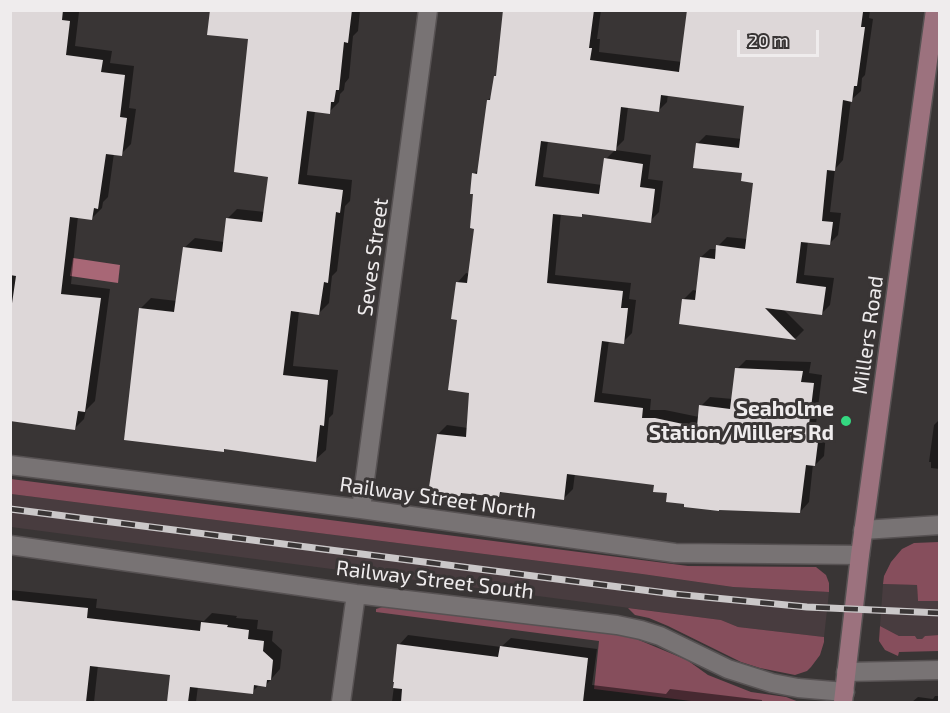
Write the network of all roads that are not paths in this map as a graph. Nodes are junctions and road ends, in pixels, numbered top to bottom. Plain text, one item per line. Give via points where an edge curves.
1 (428, 10) edge
2 (935, 10) edge
3 (10, 465) edge
4 (362, 509) junction
5 (939, 525) edge
6 (863, 531) junction
7 (10, 545) edge
8 (860, 555) junction
9 (356, 594) junction
10 (939, 670) edge
11 (846, 672) junction
12 (844, 697) edge
13 (341, 702) edge

1 - 4 street, Seves Street
2 - 6 main road, Millers Road
3 - 4 street, Railway Street North
4 - 8 street, Railway Street North via 675,553
5 - 6 street
6 - 8 main road, Millers Road
7 - 9 street, Railway Street South
8 - 11 main road, Millers Road
9 - 12 street, Railway Street South via 641,630 748,676
9 - 13 street
10 - 11 street
11 - 12 main road, Millers Road

